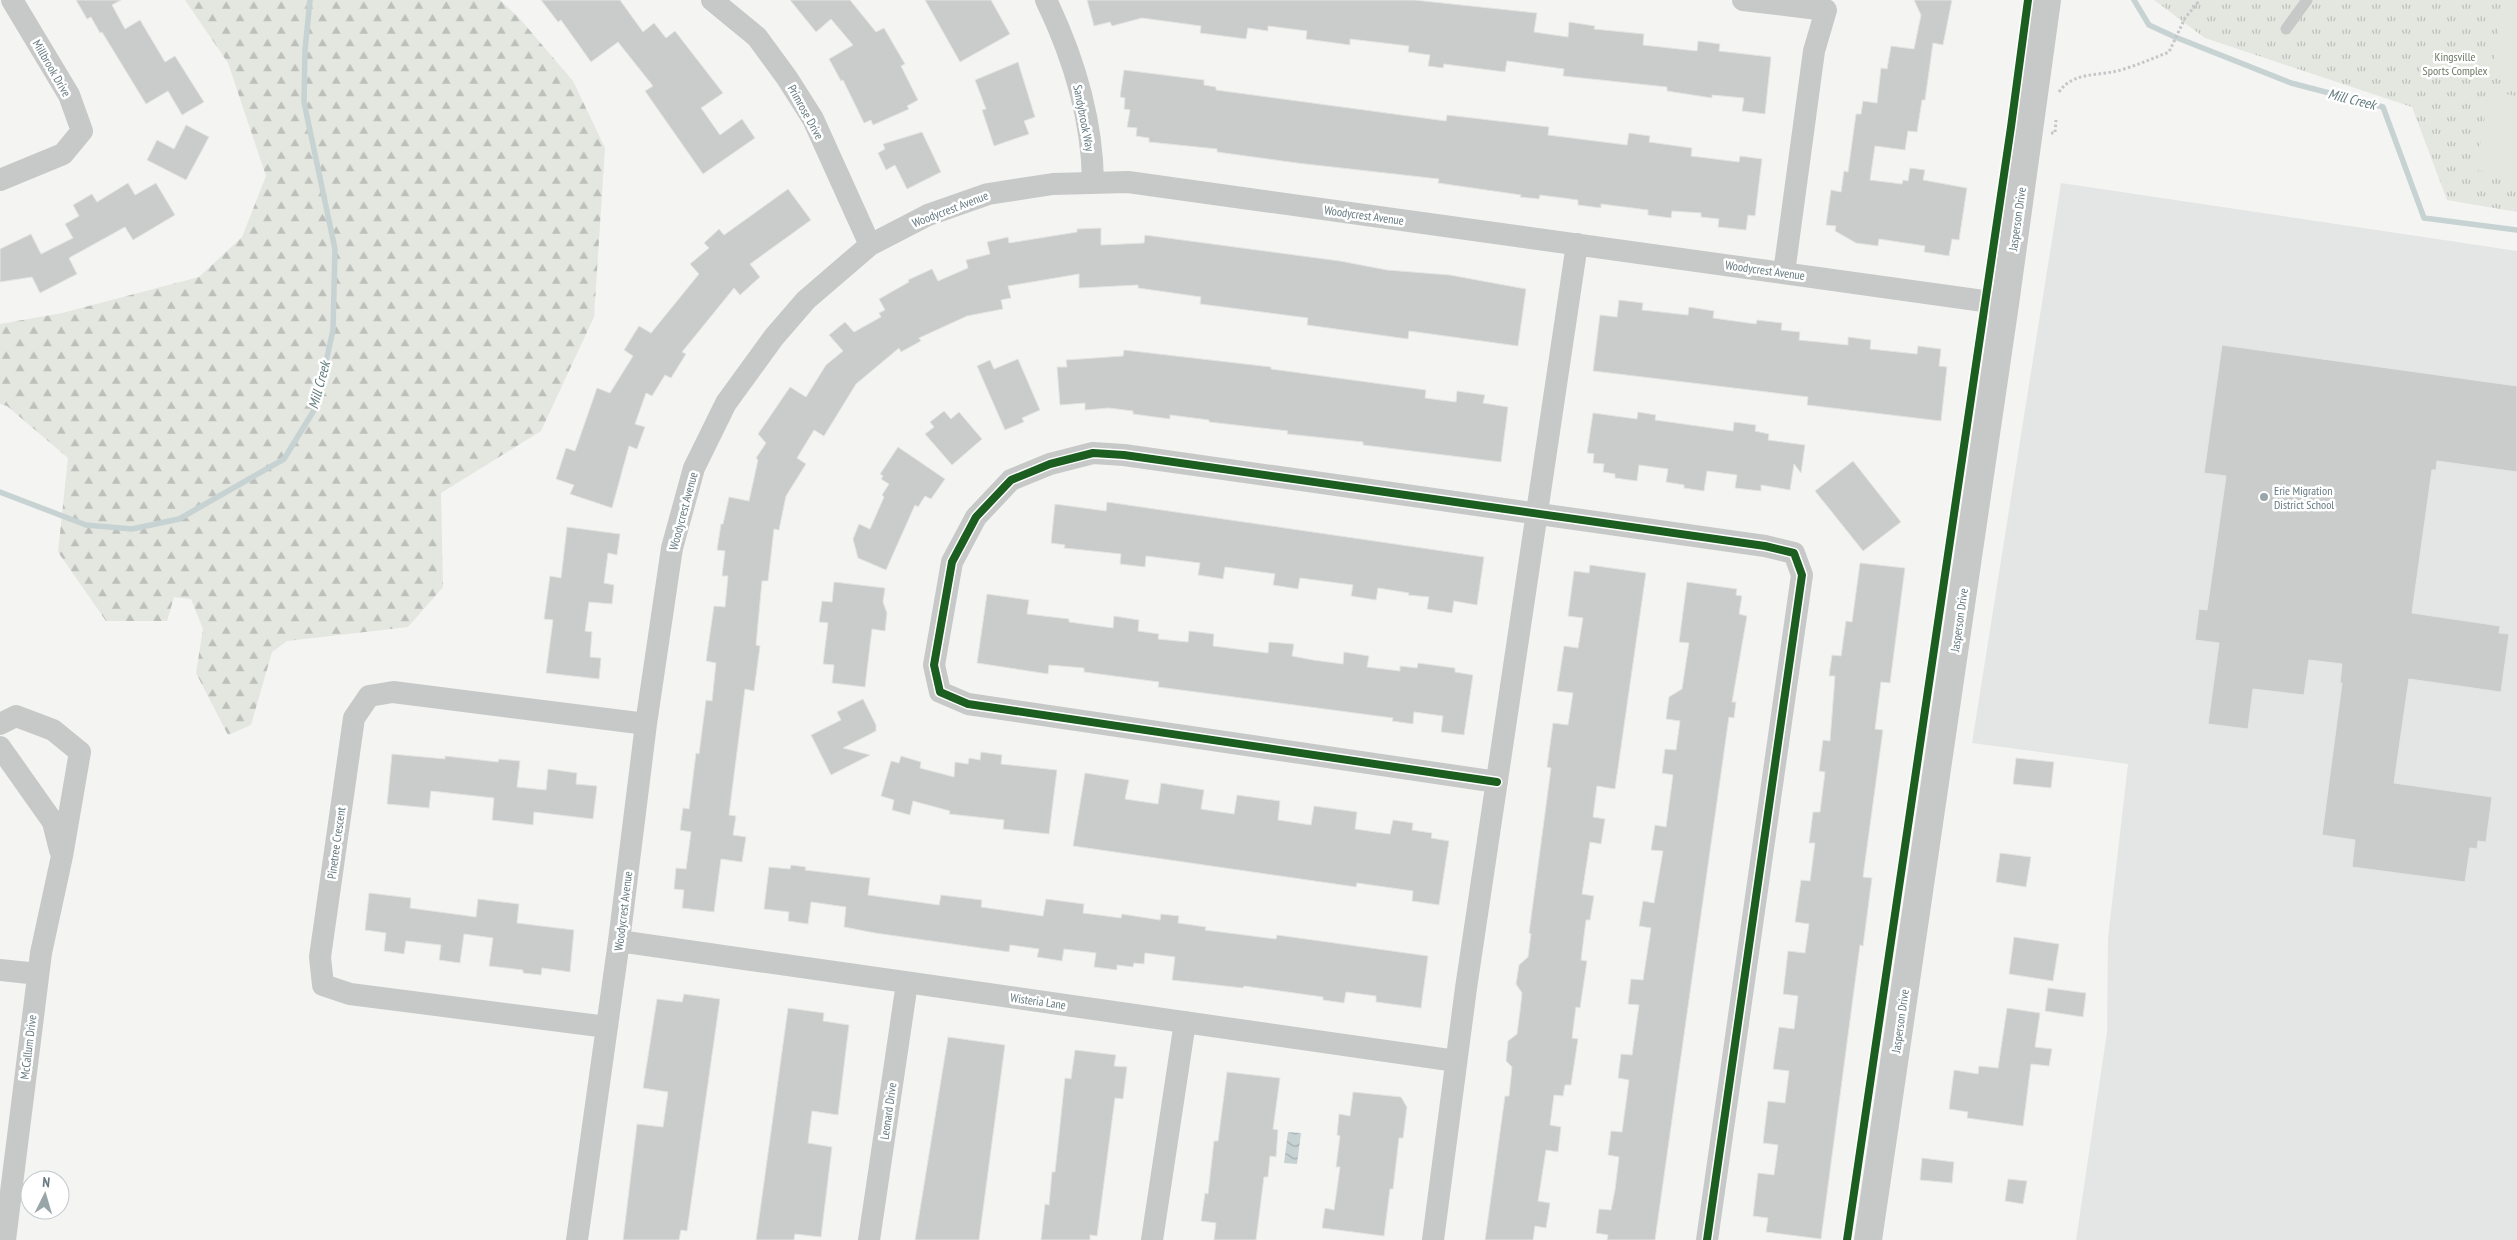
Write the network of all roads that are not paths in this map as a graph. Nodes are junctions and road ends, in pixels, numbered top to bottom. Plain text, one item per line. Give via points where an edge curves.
1 (12, 0) edge
2 (712, 0) edge
3 (1046, 0) edge
4 (1743, 0) edge
5 (2047, 0) edge
6 (2308, 0) edge
7 (2286, 29) dead end
8 (0, 180) edge
9 (1093, 181) junction
10 (870, 244) junction
11 (1577, 244) junction
12 (1784, 273) junction
13 (2005, 304) junction
14 (1538, 515) junction
15 (0, 724) edge
16 (646, 724) junction
17 (0, 747) edge
18 (1497, 782) junction
19 (62, 856) junction
20 (620, 941) junction
21 (0, 970) edge
22 (38, 974) junction
23 (907, 983) junction
24 (1185, 1022) junction
25 (607, 1027) junction
26 (1456, 1061) junction
27 (5, 1240) edge
28 (577, 1240) edge
29 (869, 1240) edge
30 (1152, 1240) edge
31 (1433, 1240) edge
32 (1707, 1240) edge
33 (1868, 1240) edge

1 - 8 street, Millbrook Drive via 68,95 82,131 63,154
2 - 10 street, Primrose Drive via 757,36 787,78 813,119
3 - 9 street, Sandybrook Way via 1080,89
4 - 12 street via 1826,10 1814,51
5 - 13 street, Jasperson Drive
6 - 7 lane
9 - 10 street, Woodycrest Avenue via 988,194 928,215
9 - 11 street, Woodycrest Avenue via 1128,182
10 - 16 street, Woodycrest Avenue via 806,300 774,337 726,404 694,468 672,548
11 - 12 street, Woodycrest Avenue
11 - 14 street
12 - 13 street, Woodycrest Avenue
13 - 33 street, Jasperson Drive
14 - 18 street
14 - 18 street via 1093,453 1050,464 1011,480 1005,486 976,517 952,562 942,610 934,665 940,692 968,704
14 - 32 street via 1765,546 1794,553 1802,575
15 - 19 street, McCallum Drive via 16,716 52,730 80,752
16 - 20 street, Woodycrest Avenue
16 - 25 street, Pinetree Crescent via 393,692 369,696 354,718 320,957 323,985 350,994
17 - 19 street, McCallum Drive via 53,822
18 - 26 street
19 - 22 street, McCallum Drive
20 - 23 street, Wisteria Lane
20 - 25 street, Woodycrest Avenue
21 - 22 street
22 - 27 street, McCallum Drive
23 - 24 street, Wisteria Lane
23 - 29 street, Leonard Drive
24 - 26 street, Wisteria Lane
24 - 30 street
25 - 28 street, Woodycrest Avenue
26 - 31 street

